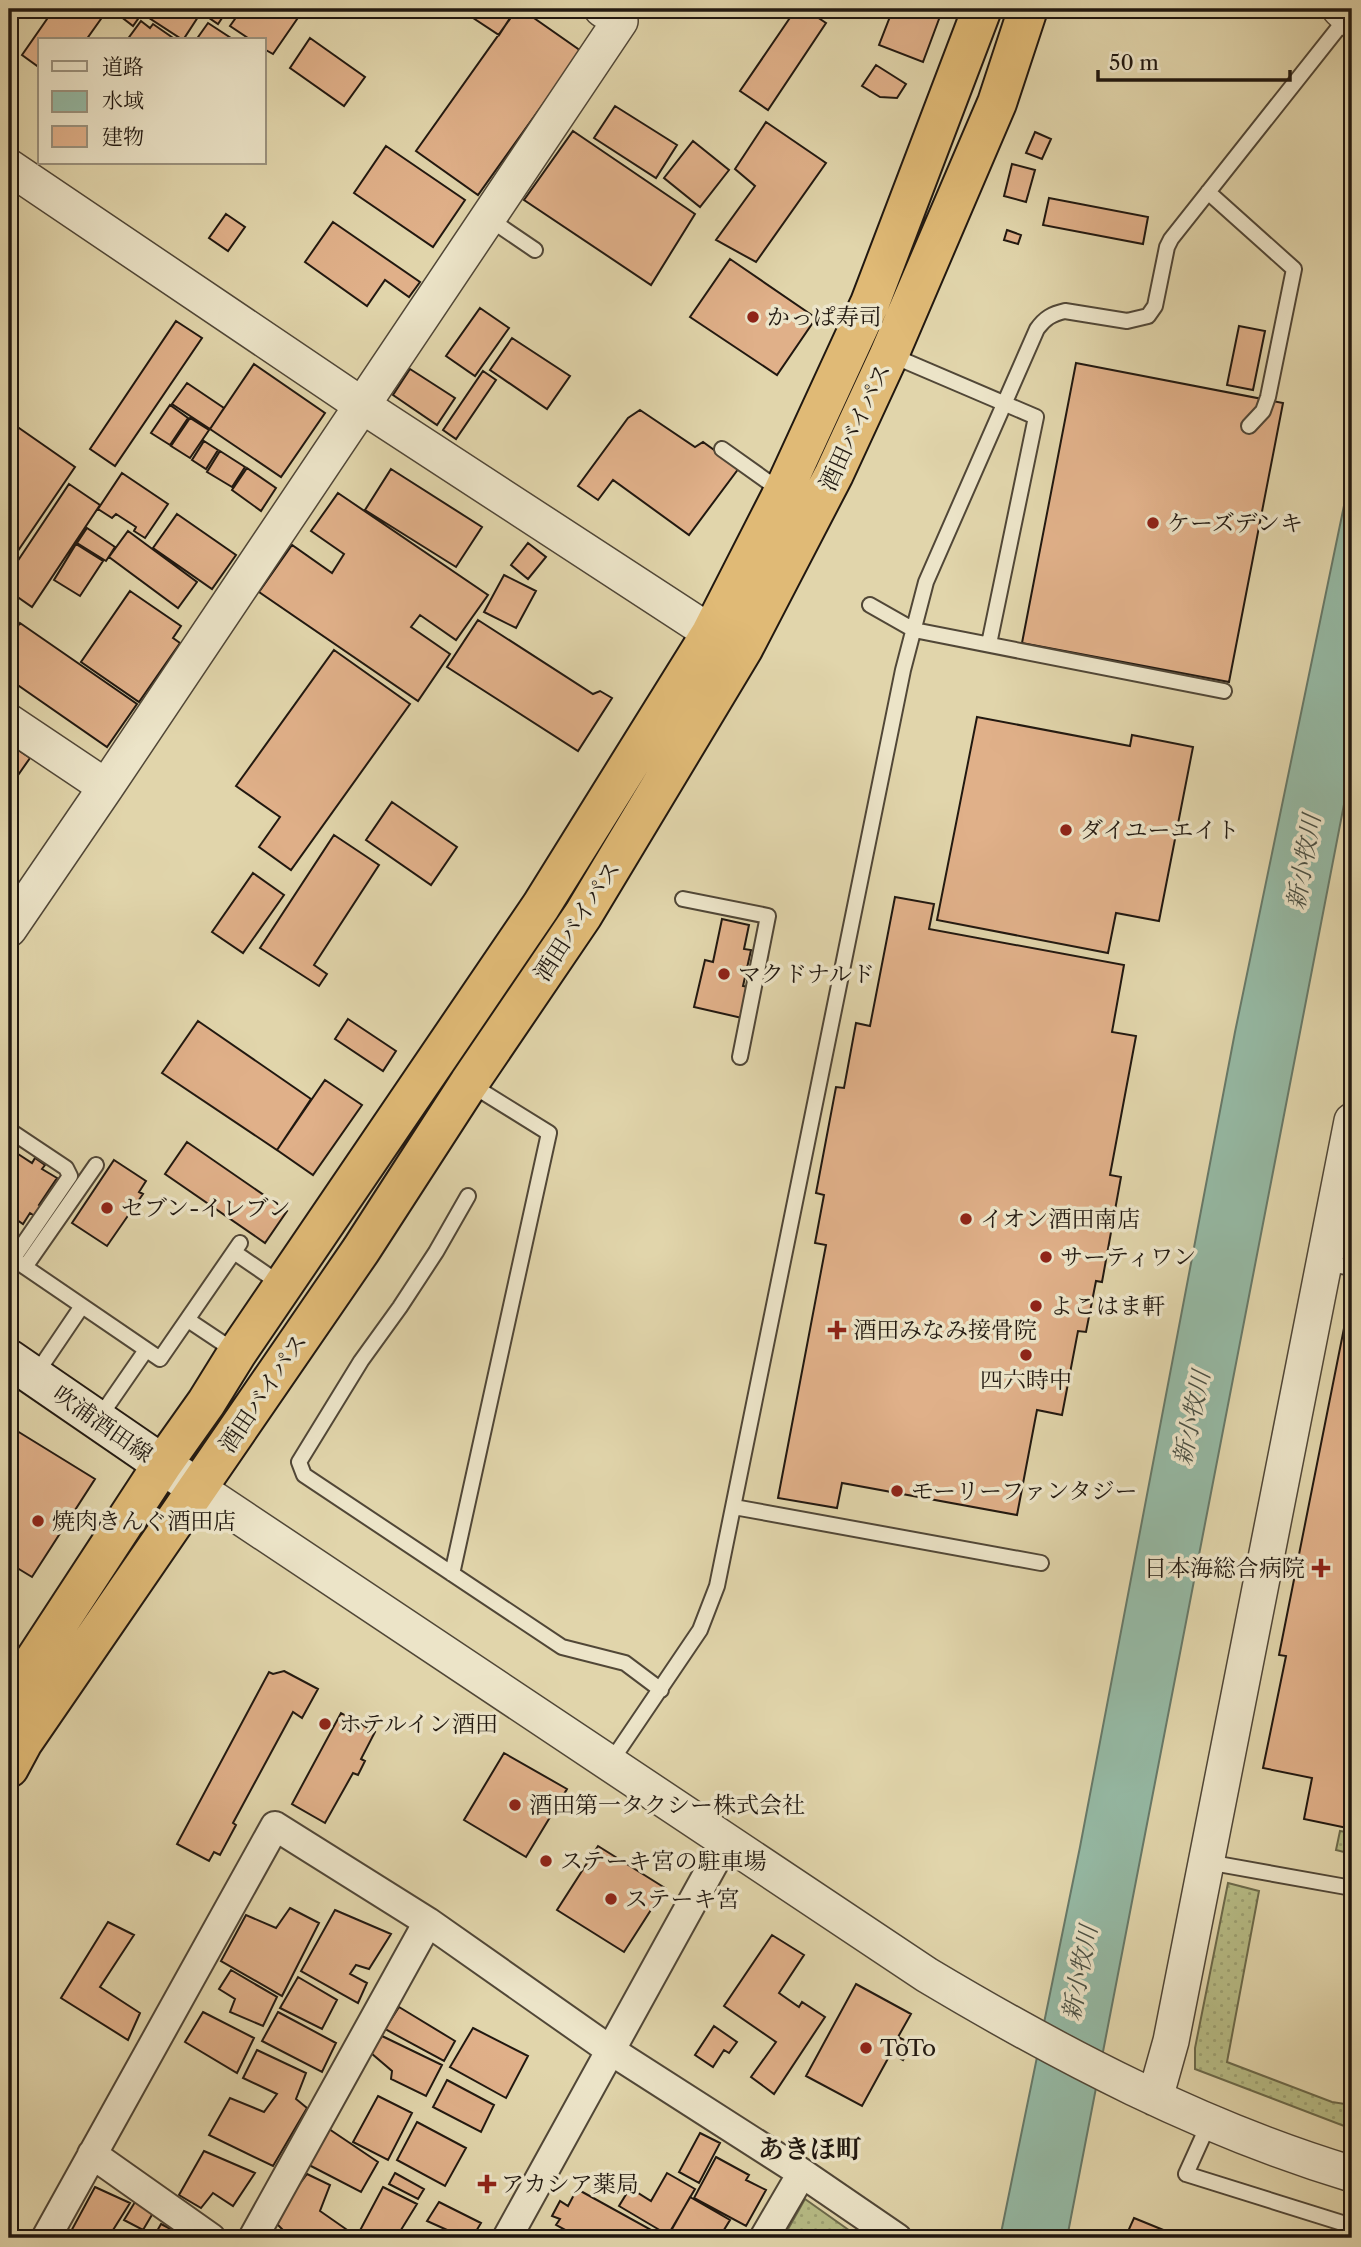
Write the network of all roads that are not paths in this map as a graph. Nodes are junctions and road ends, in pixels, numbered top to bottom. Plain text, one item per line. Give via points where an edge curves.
1 (602, 9) edge
2 (982, 9) edge
3 (1028, 9) edge
4 (1347, 15) edge
5 (9, 167) edge
6 (1208, 192) junction
7 (488, 218) junction
8 (535, 250) dead end
9 (889, 355) junction
10 (1004, 404) junction
11 (363, 406) junction
12 (1249, 426) dead end
13 (722, 449) dead end
14 (783, 492) junction
15 (870, 605) dead end
16 (914, 630) junction
17 (711, 633) junction
18 (989, 644) junction
19 (1224, 691) dead end
20 (9, 722) edge
21 (106, 788) junction
22 (683, 899) dead end
23 (9, 929) edge
24 (740, 1057) dead end
25 (469, 1083) junction
26 (1352, 1121) edge
27 (9, 1130) edge
28 (96, 1165) dead end
29 (468, 1196) dead end
30 (11, 1257) edge
31 (1338, 1266) edge
32 (25, 1267) junction
33 (284, 1286) junction
34 (82, 1306) junction
35 (188, 1320) junction
36 (146, 1350) junction
37 (237, 1353) junction
38 (21, 1368) edge
39 (98, 1420) junction
40 (162, 1465) junction
41 (197, 1488) junction
42 (734, 1507) junction
43 (1041, 1563) dead end
44 (452, 1574) junction
45 (661, 1690) junction
46 (9, 1699) edge
47 (610, 1763) junction
48 (9, 1768) edge
49 (726, 1842) junction
50 (1207, 1862) junction
51 (1352, 1888) edge
52 (428, 1922) junction
53 (610, 2050) junction
54 (1154, 2098) junction
55 (1209, 2122) junction
56 (92, 2154) junction
57 (802, 2173) junction
58 (1352, 2174) edge
59 (1352, 2226) edge
60 (46, 2238) edge
61 (211, 2238) edge
62 (253, 2238) edge
63 (507, 2238) edge
64 (764, 2238) edge
65 (897, 2238) edge

1 - 7 street via 620,21
2 - 14 highway, 酒田バイパス via 870,303
3 - 9 highway, 酒田バイパス via 997,103
4 - 6 lane
5 - 11 street
6 - 10 lane via 1167,247 1153,311 1142,319 1127,321 1065,311 1049,316 1037,329
6 - 12 lane via 1294,269 1268,397
7 - 8 lane
7 - 11 street
9 - 10 lane
9 - 25 highway, 酒田バイパス via 834,474 743,649 583,915
10 - 16 lane via 926,582
10 - 18 lane via 1036,417
11 - 17 street
11 - 21 street
13 - 14 lane
14 - 17 highway, 酒田バイパス
15 - 16 lane
16 - 18 lane
16 - 42 lane
17 - 33 highway, 酒田バイパス via 541,906
18 - 19 lane
20 - 21 street
21 - 23 street
22 - 24 lane via 768,916
25 - 41 highway, 酒田バイパス
25 - 44 lane via 549,1133
26 - 31 street
27 - 30 lane via 66,1168 70,1176
28 - 32 lane
29 - 44 lane via 299,1462 304,1475
30 - 32 lane
31 - 50 street
32 - 34 lane
33 - 35 lane via 237,1248
33 - 37 highway, 酒田バイパス
34 - 36 lane
34 - 38 lane
35 - 36 lane via 160,1359
35 - 37 lane
36 - 39 lane
37 - 40 highway, 酒田バイパス
38 - 39 main road, 吹浦酒田線
39 - 40 main road, 吹浦酒田線
40 - 41 main road, 吹浦酒田線
40 - 46 highway, 酒田バイパス
41 - 47 street
41 - 48 highway, 酒田バイパス
42 - 43 lane
42 - 45 lane via 709,1609
44 - 45 lane via 562,1647 625,1663
45 - 47 lane
47 - 49 street
49 - 53 street
49 - 54 street via 927,1975 1006,2022
50 - 51 lane
50 - 54 street via 1171,2041
52 - 53 street
52 - 56 street via 275,1826
52 - 62 street
53 - 57 street
53 - 63 street
54 - 55 street
55 - 58 street
55 - 59 lane via 1186,2174
56 - 60 street
56 - 61 street
57 - 64 street
57 - 65 street

